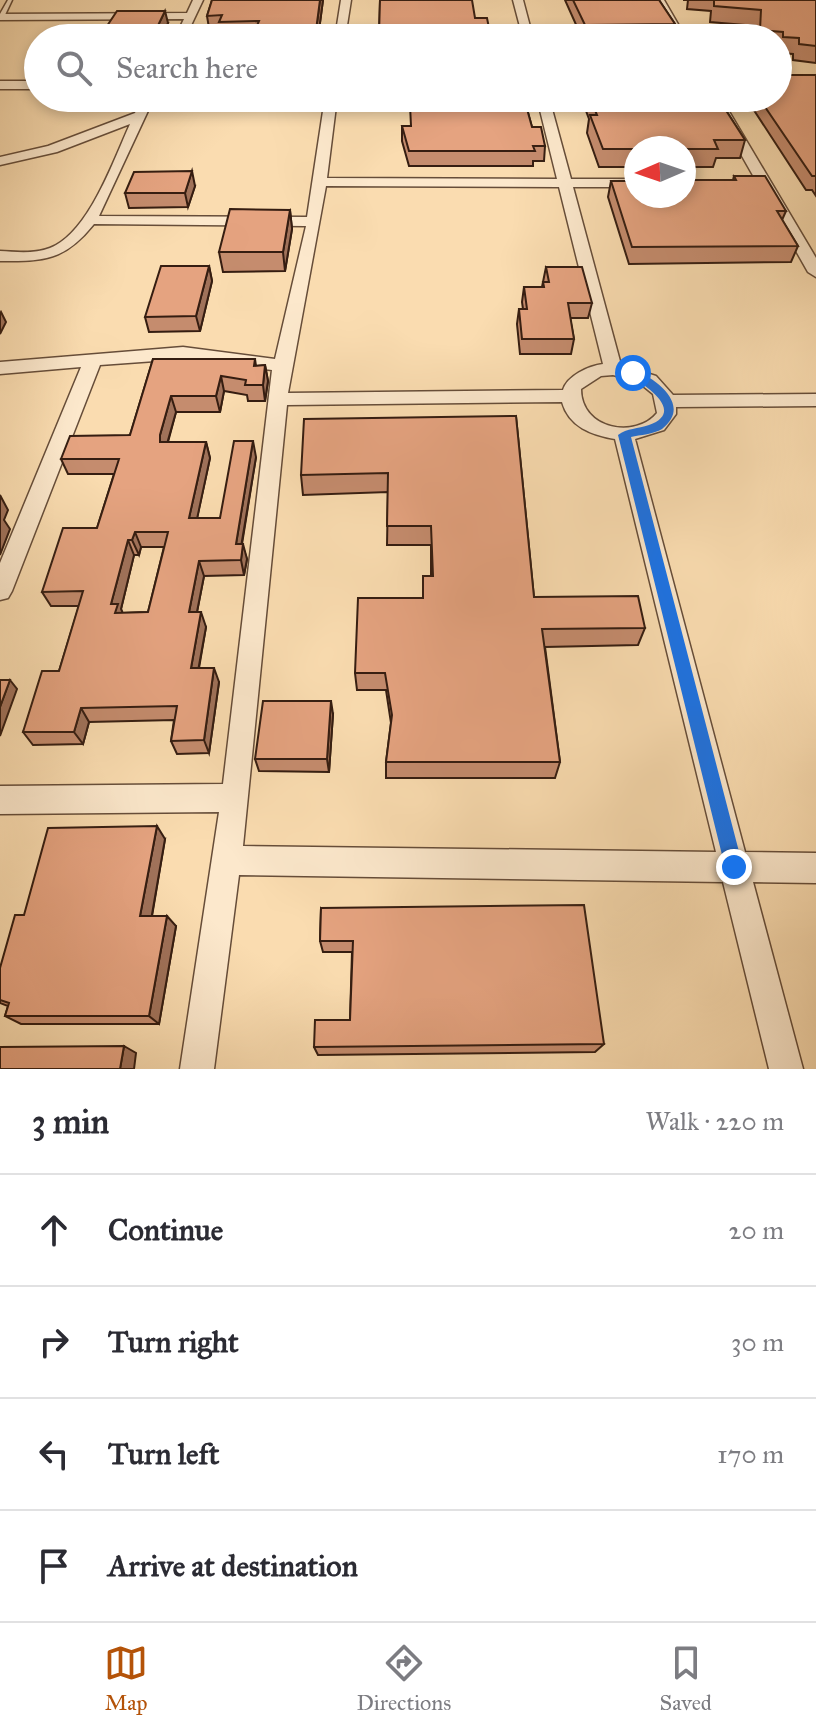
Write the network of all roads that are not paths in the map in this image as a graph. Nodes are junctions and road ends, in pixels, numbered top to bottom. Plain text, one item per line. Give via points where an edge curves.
1 (10, 0) edge
2 (198, 0) edge
3 (346, 0) edge
4 (518, 0) edge
5 (659, 0) edge
6 (190, 16) junction
7 (0, 17) edge
8 (186, 24) edge
9 (342, 24) edge
10 (524, 24) edge
11 (673, 24) edge
12 (0, 85) edge
13 (24, 85) edge
14 (141, 112) edge
15 (329, 112) edge
16 (547, 112) edge
17 (723, 112) edge
18 (139, 116) junction
19 (80, 140) junction
20 (123, 150) junction
21 (0, 161) edge
22 (747, 181) edge
23 (763, 181) junction
24 (320, 182) junction
25 (624, 183) edge
26 (565, 184) junction
27 (90, 220) junction
28 (314, 222) junction
29 (0, 256) edge
30 (816, 272) edge
31 (92, 363) junction
32 (282, 366) junction
33 (0, 368) edge
34 (613, 369) junction
35 (569, 396) junction
36 (281, 399) junction
37 (816, 400) edge
38 (666, 401) junction
39 (624, 435) junction
40 (0, 591) edge
41 (235, 798) junction
42 (0, 800) edge
43 (226, 860) junction
44 (734, 867) junction
45 (816, 868) edge
46 (197, 1069) edge
47 (786, 1069) edge

1 - 7 lane
2 - 6 street
3 - 9 street
4 - 10 street
5 - 11 street
6 - 7 street
6 - 8 street
12 - 13 street
14 - 18 street
15 - 24 street
16 - 26 street
17 - 23 street
18 - 19 street
18 - 20 street
19 - 20 street
19 - 21 street
20 - 27 street
22 - 23 street
23 - 30 street
24 - 26 street
24 - 28 street
25 - 26 street
26 - 34 street
27 - 28 street
27 - 29 street via 52,253
28 - 32 street
31 - 32 street via 183,353
31 - 33 street
31 - 40 street
32 - 36 street
34 - 35 street via 580,377
34 - 38 street via 650,381
35 - 36 street
35 - 39 street via 573,411 584,422
36 - 41 street
37 - 38 street
38 - 39 street via 666,416 657,427
39 - 44 street
41 - 42 street
41 - 43 street
43 - 44 street
43 - 46 street
44 - 45 street
44 - 47 street

